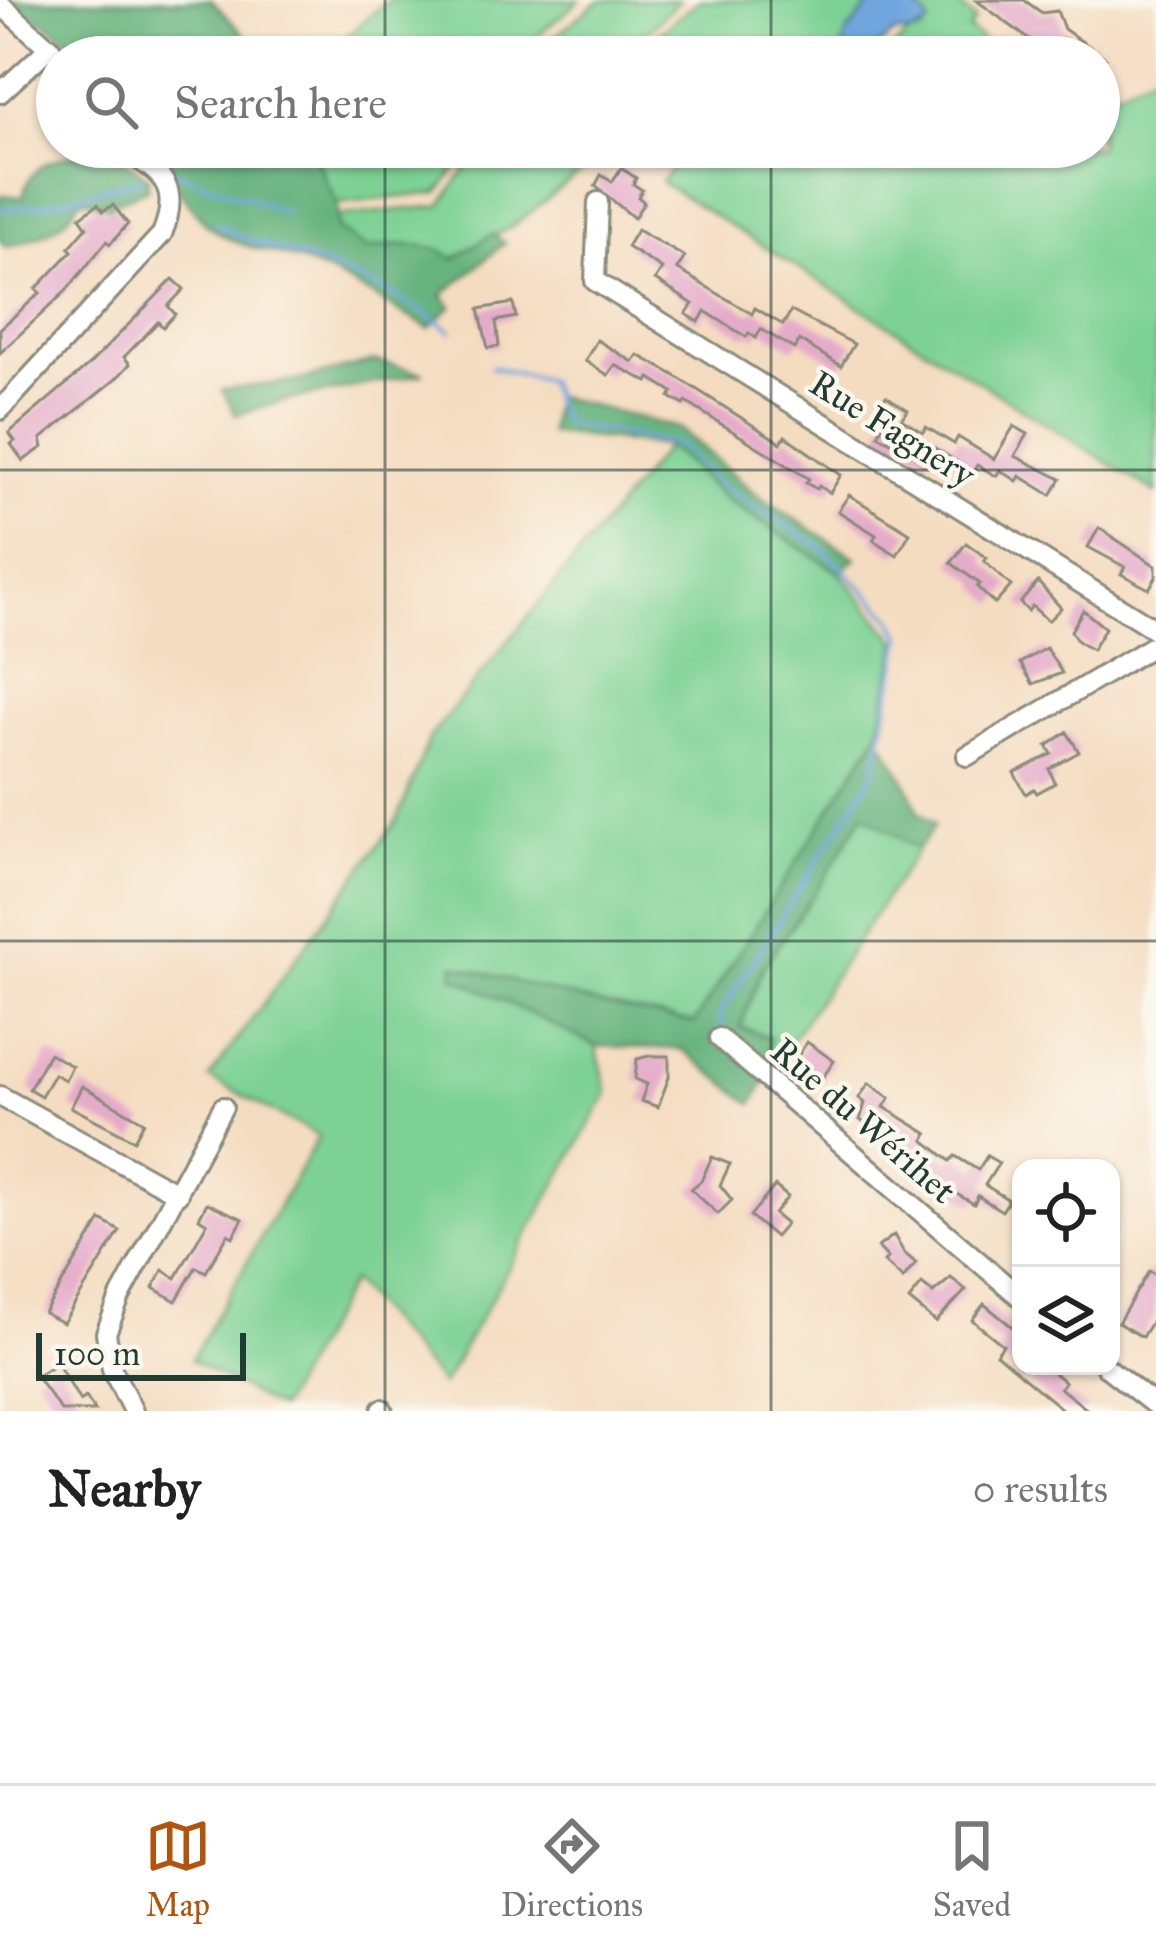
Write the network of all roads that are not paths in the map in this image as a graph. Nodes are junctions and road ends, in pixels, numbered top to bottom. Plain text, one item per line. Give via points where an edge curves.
1 (0, 4) edge
2 (37, 36) edge
3 (36, 66) edge
4 (0, 93) edge
5 (153, 168) edge
6 (598, 202) dead end
7 (0, 410) edge
8 (1156, 630) edge
9 (1156, 644) edge
10 (967, 756) dead end
11 (719, 1038) dead end
12 (0, 1096) edge
13 (223, 1107) dead end
14 (178, 1194) junction
15 (1012, 1290) edge
16 (1117, 1375) edge
17 (1156, 1406) edge
18 (133, 1411) edge

1 - 2 street
3 - 4 street
5 - 7 street via 171,195 162,234
6 - 8 street, Rue Fagnery via 595,281
9 - 10 street
11 - 15 street, Rue du Wérihet
12 - 14 street
13 - 14 street
14 - 18 street via 106,1333 112,1369
16 - 17 street

